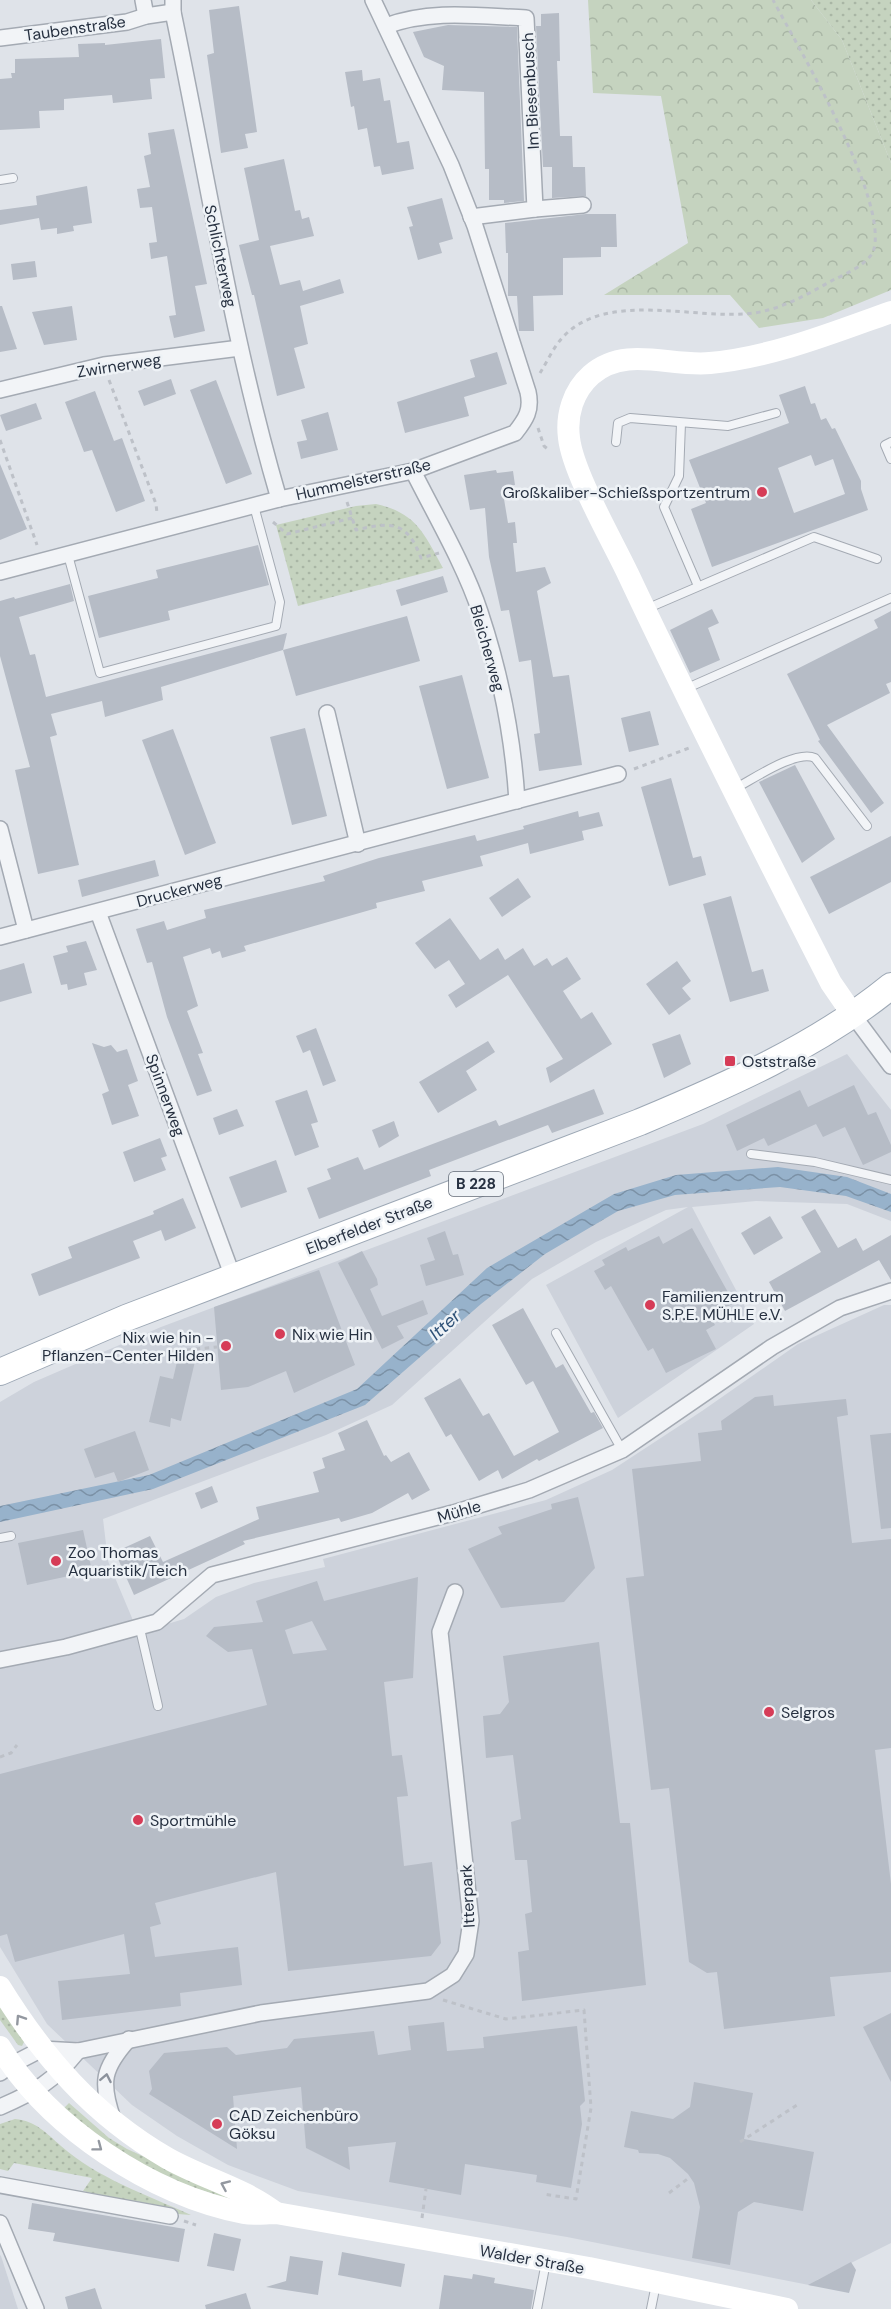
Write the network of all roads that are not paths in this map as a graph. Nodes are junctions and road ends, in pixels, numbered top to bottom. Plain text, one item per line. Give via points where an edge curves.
1 (143, 0) edge
2 (373, 0) edge
3 (173, 6) edge
4 (446, 7) edge
5 (146, 16) junction
6 (386, 26) junction
7 (0, 38) edge
8 (13, 178) dead end
9 (0, 180) edge
10 (583, 205) dead end
11 (536, 209) junction
12 (471, 216) junction
13 (891, 312) edge
14 (240, 348) junction
15 (0, 390) edge
16 (776, 413) dead end
17 (681, 423) junction
18 (616, 442) dead end
19 (891, 442) edge
20 (891, 459) edge
21 (413, 471) junction
22 (279, 499) junction
23 (254, 506) junction
24 (68, 555) junction
25 (877, 559) dead end
26 (0, 572) edge
27 (698, 586) junction
28 (891, 598) edge
29 (644, 609) junction
30 (684, 689) junction
31 (327, 713) dead end
32 (618, 774) road end
33 (732, 790) junction
34 (517, 801) junction
35 (867, 826) dead end
36 (0, 829) edge
37 (358, 844) junction
38 (98, 912) junction
39 (26, 930) junction
40 (0, 937) edge
41 (891, 986) edge
42 (853, 1015) junction
43 (891, 1066) edge
44 (751, 1154) dead end
45 (891, 1180) edge
46 (233, 1277) junction
47 (891, 1291) edge
48 (556, 1333) dead end
49 (0, 1372) edge
50 (622, 1450) junction
51 (11, 1536) dead end
52 (0, 1538) edge
53 (455, 1592) dead end
54 (140, 1629) junction
55 (0, 1660) edge
56 (158, 1706) dead end
57 (0, 1987) edge
58 (129, 2039) junction
59 (42, 2049) junction
60 (78, 2051) junction
61 (4, 2062) edge
62 (60, 2072) junction
63 (35, 2092) junction
64 (0, 2107) edge
65 (115, 2122) junction
66 (0, 2185) edge
67 (276, 2213) junction
68 (170, 2216) dead end
69 (0, 2223) edge
70 (546, 2261) junction
71 (657, 2283) junction
72 (36, 2309) edge
73 (537, 2309) edge
74 (651, 2309) edge
75 (787, 2309) edge

1 - 5 street
2 - 6 street, Hummelsterstraße
3 - 5 street, Taubenstraße
3 - 14 street, Schlichterweg
4 - 6 street, Im Biesenbusch
4 - 11 street, Im Biesenbusch via 526,18
5 - 7 street, Taubenstraße via 127,22
6 - 12 street, Hummelsterstraße via 452,165
8 - 9 lane
10 - 11 street
11 - 12 street
12 - 21 street, Hummelsterstraße via 531,406 515,433
13 - 29 main road via 777,351 720,362 622,360 591,375 580,387 568,412 569,440 579,470
14 - 15 street, Zwirnerweg via 104,365
14 - 22 street, Schlichterweg
16 - 17 lane via 728,426
17 - 18 lane via 623,419 616,428
17 - 27 lane via 680,476 664,507
19 - 20 lane via 885,445
21 - 22 street, Hummelsterstraße
21 - 34 street, Bleicherweg via 480,611 501,691 515,766
22 - 23 street, Hummelsterstraße
23 - 24 street, Hummelsterstraße
23 - 24 lane via 280,602 276,626 100,673
24 - 26 street, Hummelsterstraße
25 - 27 lane via 814,537
27 - 29 lane
28 - 30 lane
29 - 30 main road
30 - 33 main road
31 - 37 street
32 - 34 street, Druckerweg
33 - 35 lane via 796,757 810,756
33 - 42 main road via 831,983
34 - 37 street, Druckerweg
36 - 39 street
37 - 38 street, Druckerweg
38 - 39 street, Druckerweg
38 - 46 street, Spinnerweg
39 - 40 street, Druckerweg
41 - 42 main road, Elberfelder Straße / B 228
42 - 43 street
42 - 46 main road, Elberfelder Straße / B 228 via 815,1040 709,1093
44 - 45 lane via 815,1162
46 - 49 main road, Elberfelder Straße / B 228
47 - 50 street, Mühle via 840,1308 772,1347
48 - 50 lane
50 - 54 street, Mühle via 529,1490 453,1514 212,1575 158,1622
51 - 52 lane
53 - 58 street, Itterpark via 440,1632 471,1921 466,1954 453,1976 428,1991 403,1996 270,2012
54 - 55 street, Mühle
54 - 56 lane
59 -> 57 main road, Walder Straße
58 - 60 street, Itterpark
65 -> 58 street via 104,2094 105,2079 111,2058
59 - 60 street, Itterpark
59 - 61 street
59 - 62 main road, Walder Straße
60 - 62 street
61 - 63 main road, Walder Straße
62 - 63 street
62 - 65 main road, Walder Straße
63 - 64 street
63 -> 67 main road, Walder Straße via 52,2112 147,2177 207,2204 246,2214
67 -> 65 main road, Walder Straße via 261,2201 168,2158
66 - 68 street
67 - 70 main road, Walder Straße
69 - 72 street
70 - 71 main road, Walder Straße
70 - 73 lane
71 - 74 lane
71 - 75 main road, Walder Straße

